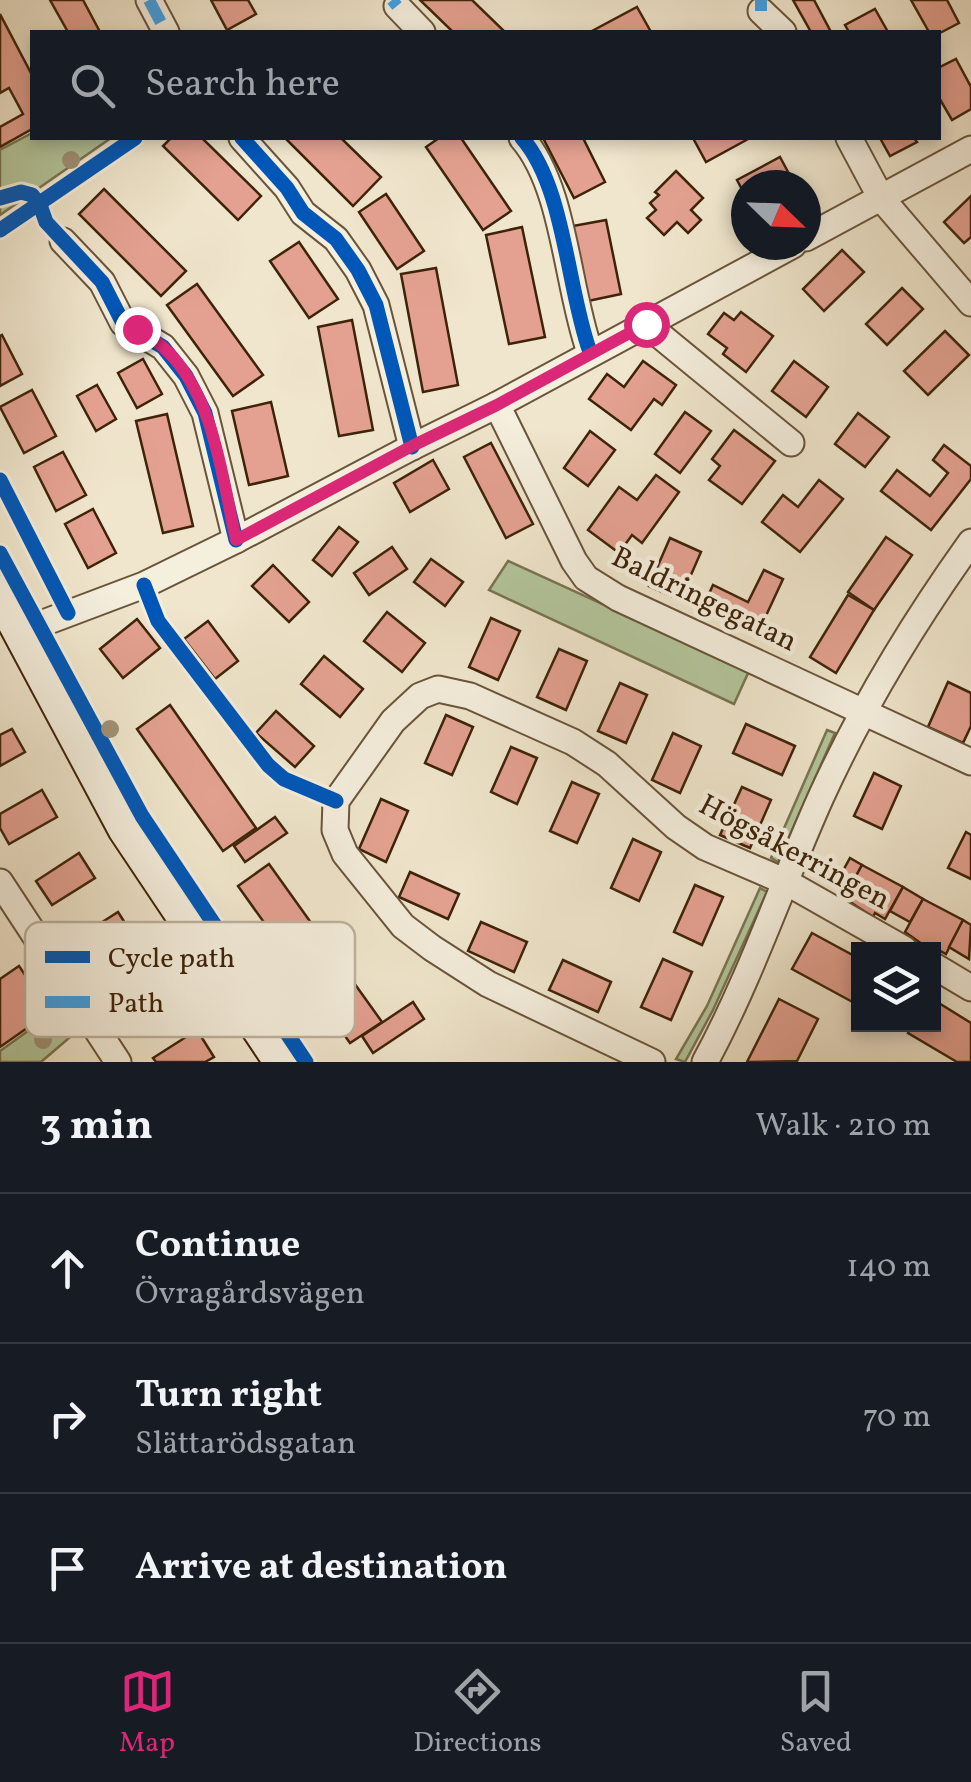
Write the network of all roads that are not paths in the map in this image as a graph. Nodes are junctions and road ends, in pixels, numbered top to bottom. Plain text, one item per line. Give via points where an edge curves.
1 (149, 0) edge
2 (398, 6) dead end
3 (761, 11) dead end
4 (165, 30) edge
5 (420, 30) edge
6 (781, 30) edge
7 (244, 140) edge
8 (523, 140) edge
9 (850, 140) edge
10 (971, 149) edge
11 (881, 198) junction
12 (821, 230) edge
13 (63, 242) dead end
14 (765, 260) edge
15 (971, 303) edge
16 (646, 324) junction
17 (590, 352) junction
18 (497, 405) junction
19 (791, 442) dead end
20 (412, 446) junction
21 (236, 540) junction
22 (970, 544) edge
23 (0, 593) edge
24 (22, 632) junction
25 (862, 712) junction
26 (971, 762) edge
27 (0, 882) edge
28 (786, 882) junction
29 (26, 922) edge
30 (188, 922) edge
31 (890, 942) edge
32 (941, 970) edge
33 (971, 988) edge
34 (102, 1037) edge
35 (265, 1037) edge
36 (118, 1062) edge
37 (282, 1062) edge
38 (652, 1062) edge
39 (704, 1062) edge

1 - 4 street
2 - 5 street
3 - 6 street
7 - 20 street via 358,270 376,305
8 - 17 street via 550,186
9 - 11 street
10 - 11 street
11 - 12 street
11 - 15 street
13 - 21 street via 102,282 122,323 163,347 186,376 205,413
14 - 16 street
16 - 17 street
16 - 19 street
17 - 18 street
18 - 20 street
18 - 25 street, Baldringegatan via 586,578
20 - 21 street
21 - 24 street via 144,585
22 - 25 street
23 - 24 street
24 - 30 street via 126,829
25 - 26 street, Baldringegatan
25 - 28 street
27 - 29 street
28 - 31 street, Högsåkerringen
28 - 38 street, Högsåkerringen via 705,847 572,742 470,696 438,689 394,720 336,801 335,830 344,854 403,926 460,967
28 - 39 street
32 - 33 street
34 - 36 street
35 - 37 street

